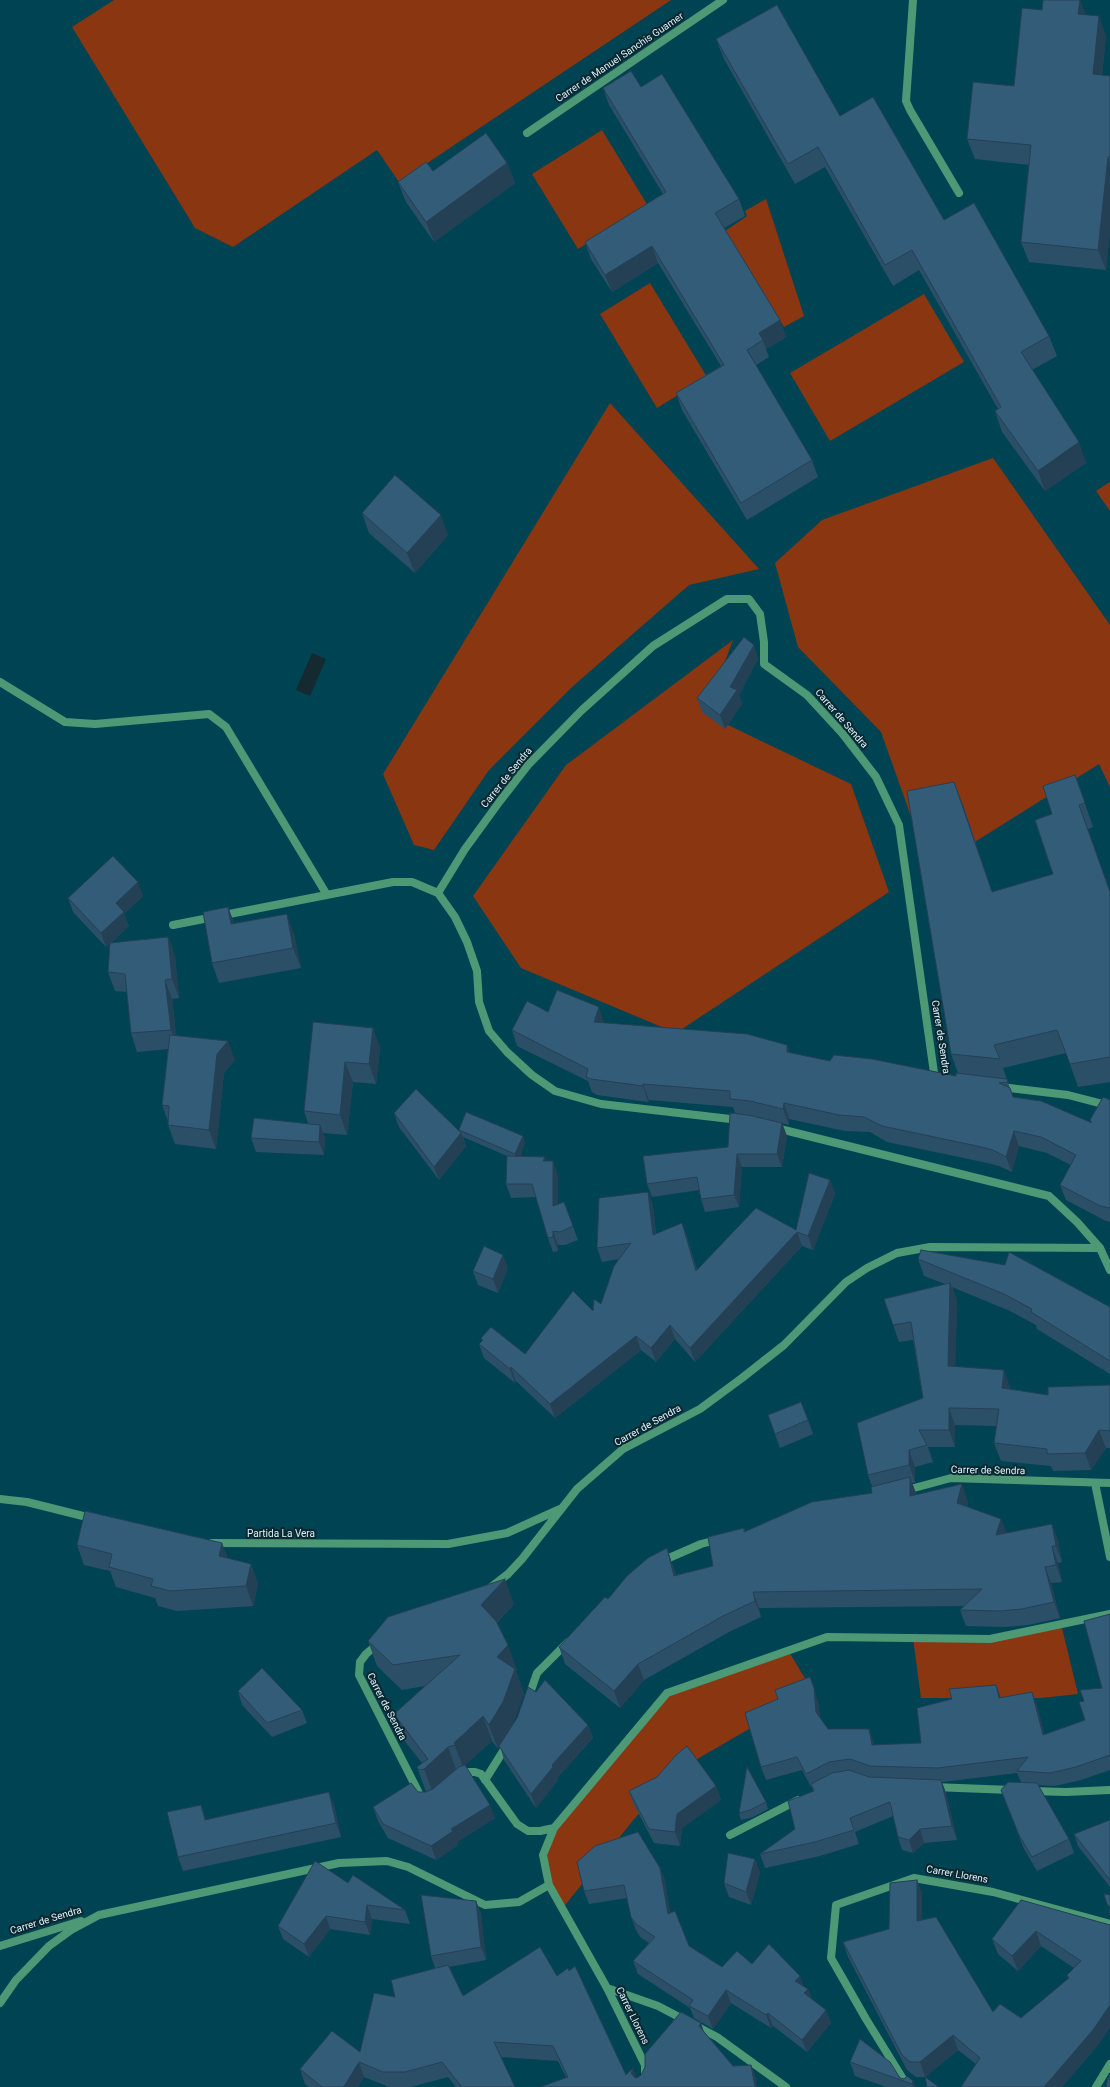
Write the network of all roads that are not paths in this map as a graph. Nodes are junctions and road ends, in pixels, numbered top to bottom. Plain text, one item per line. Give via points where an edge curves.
1 (723, 0) edge
2 (913, 0) edge
3 (527, 133) dead end
4 (959, 192) dead end
5 (0, 682) edge
6 (327, 894) junction
7 (438, 894) junction
8 (173, 925) dead end
9 (943, 1080) edge
10 (990, 1086) edge
11 (1110, 1106) edge
12 (746, 1121) edge
13 (769, 1126) edge
14 (1100, 1248) junction
15 (1110, 1270) edge
16 (1095, 1483) junction
17 (1110, 1483) edge
18 (898, 1492) edge
19 (0, 1499) edge
20 (560, 1509) junction
21 (100, 1520) edge
22 (732, 1536) edge
23 (200, 1542) edge
24 (1110, 1557) edge
25 (652, 1566) edge
26 (481, 1593) edge
27 (1110, 1614) edge
28 (576, 1633) edge
29 (388, 1638) edge
30 (525, 1708) edge
31 (513, 1736) edge
32 (485, 1780) junction
33 (451, 1785) edge
34 (928, 1787) edge
35 (1110, 1790) edge
36 (807, 1796) edge
37 (436, 1798) edge
38 (554, 1828) junction
39 (730, 1835) dead end
40 (549, 1885) junction
41 (99, 1915) junction
42 (1110, 1924) edge
43 (0, 1946) edge
44 (607, 1988) junction
45 (0, 2003) edge
46 (1110, 2064) edge
47 (642, 2087) edge
48 (786, 2087) edge
49 (908, 2087) edge
50 (1096, 2087) edge

1 - 3 street, Carrer de Manuel Sanchis Guamer
2 - 4 street via 906,101
5 - 6 street via 65,722 95,724 209,714 226,726
6 - 7 street via 393,882 412,882
6 - 8 street
7 - 9 street, Carrer de Sendra via 465,849 500,800 528,765 582,710 653,646 727,599 750,599 760,614 764,664 807,694 842,733 876,777 899,825 935,1080
7 - 12 street via 455,917 467,942 477,971 479,1002 489,1031 532,1075 555,1091 601,1104
10 - 11 street via 1068,1095
13 - 14 street via 1049,1196
14 - 15 street
14 - 20 street, Carrer de Sendra via 930,1247 897,1253 846,1282 784,1344 700,1409 623,1449 576,1489
16 - 17 street, Carrer de Sendra
16 - 18 street, Carrer de Sendra via 951,1478
16 - 24 street
19 - 21 street via 27,1502
20 - 23 street, Partida La Vera via 507,1533 448,1544 250,1545
20 - 26 street, Carrer de Sendra via 508,1574
22 - 25 street via 701,1544
27 - 38 street via 990,1639 827,1637 667,1693
28 - 30 street via 537,1673
29 - 37 street, Carrer de Sendra via 366,1654 360,1662 359,1675 421,1796 429,1801
31 - 32 street
32 - 33 street via 481,1774 468,1772
32 - 38 street via 516,1824 528,1831
34 - 35 street via 1066,1792
36 - 39 street
38 - 40 street via 544,1855
40 - 41 street, Carrer de Sendra via 518,1902 485,1905 408,1868 387,1861 365,1861 339,1863
40 - 44 street
41 - 43 street, Carrer de Sendra
41 - 45 street, Carrer de Sendra via 71,1930 49,1946 16,1980
42 - 49 street, Carrer Llorens via 993,1892 914,1878 836,1905 831,1958
44 - 47 street, Carrer Llorens via 645,2066 645,2081
44 - 48 street, Carrer Llorens via 658,2006 717,2037
46 - 50 street

